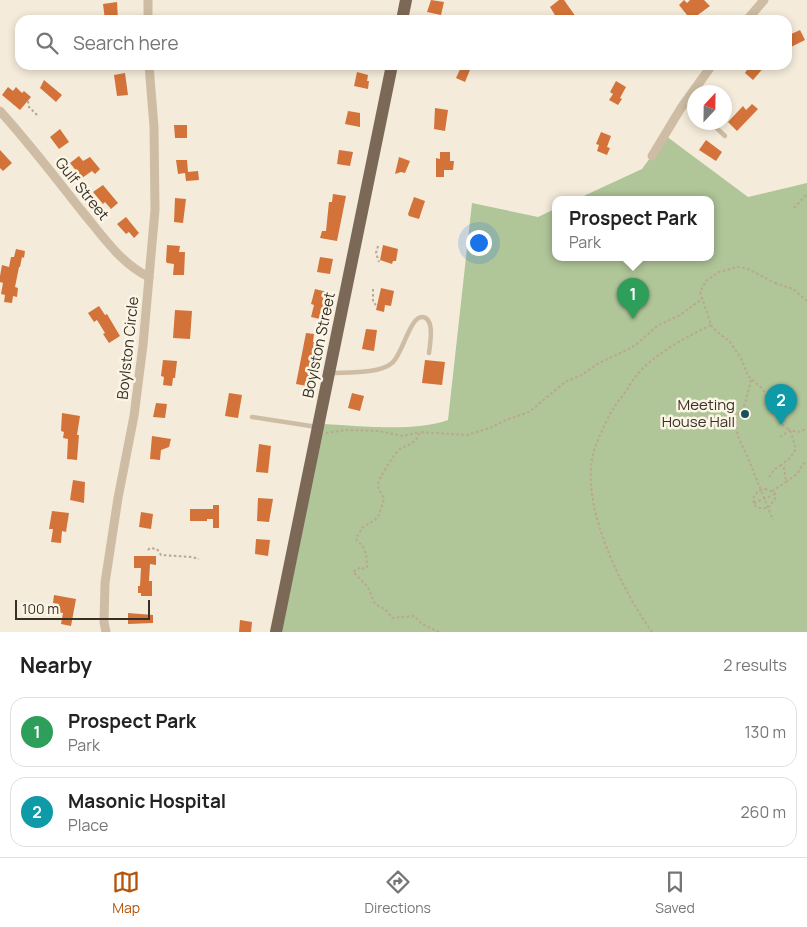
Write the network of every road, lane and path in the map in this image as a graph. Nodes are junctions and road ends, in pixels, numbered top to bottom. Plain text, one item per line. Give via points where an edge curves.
1 (148, 0) edge
2 (406, 0) edge
3 (764, 0) edge
4 (148, 15) edge
5 (403, 15) edge
6 (751, 15) edge
7 (149, 70) edge
8 (391, 70) edge
9 (708, 70) edge
10 (28, 100) dead end
11 (686, 101) joint
12 (0, 112) edge
13 (38, 116) dead end
14 (719, 130) edge
15 (725, 136) dead end
16 (652, 156) dead end
17 (807, 194) edge
18 (794, 208) dead end
19 (378, 246) dead end
20 (378, 262) dead end
21 (149, 277) junction
22 (373, 289) dead end
23 (702, 299) junction
24 (373, 300) junction
25 (377, 300) dead end
26 (807, 301) edge
27 (376, 305) dead end
28 (711, 325) junction
29 (429, 353) dead end
30 (330, 373) junction
31 (751, 379) junction
32 (252, 417) dead end
33 (807, 429) edge
34 (318, 430) junction
35 (790, 430) junction
36 (420, 432) junction
37 (780, 437) dead end
38 (807, 462) edge
39 (781, 465) junction
40 (768, 477) dead end
41 (786, 482) junction
42 (760, 490) junction
43 (772, 490) junction
44 (775, 494) junction
45 (764, 498) junction
46 (753, 503) junction
47 (768, 508) junction
48 (773, 520) dead end
49 (148, 550) dead end
50 (200, 559) dead end
51 (433, 631) edge
52 (106, 632) edge
53 (276, 632) edge
54 (440, 632) edge
55 (652, 632) edge

1 - 4 street
2 - 5 main road
3 - 6 street
7 - 21 street, Boylston Circle via 156,179
8 - 30 main road, Boylston Street
9 - 11 street
10 - 13 path via 29,107
11 - 16 street
12 - 21 street, Gulf Street via 99,232 130,265
14 - 15 lane
17 - 18 path
19 - 20 path
21 - 52 street, Boylston Circle via 134,416 106,583
22 - 24 path
23 - 26 path via 700,292 706,281 719,272 738,267 792,289
23 - 28 path
23 - 36 path via 657,326 627,350 565,382 529,412 467,435
24 - 25 path
24 - 27 path
28 - 31 path via 730,342
28 - 55 path via 656,357 636,375 609,416 592,459 593,497 607,550 623,585
29 - 30 lane via 431,326 423,317 414,321 392,363 382,369
30 - 34 main road, Boylston Street
31 - 35 path via 763,389 771,409
31 - 42 path via 747,399 736,418 736,428
32 - 34 lane
33 - 35 path
34 - 36 path via 379,431 404,436
34 - 53 main road, Boylston Street
35 - 37 path
35 - 39 path via 796,449
36 - 51 path via 418,439 392,456 381,474 378,486 384,499 381,510 356,538 364,546 367,566 352,571 368,587 375,604 392,618 414,616
38 - 41 path
39 - 40 path
39 - 41 path
41 - 43 path
42 - 43 path
42 - 45 path
42 - 46 path via 755,494
43 - 44 path
44 - 45 path
44 - 47 path via 774,502
45 - 46 path
45 - 47 path
46 - 47 path via 760,508
47 - 48 path
49 - 50 path via 157,549 161,555
51 - 54 path

